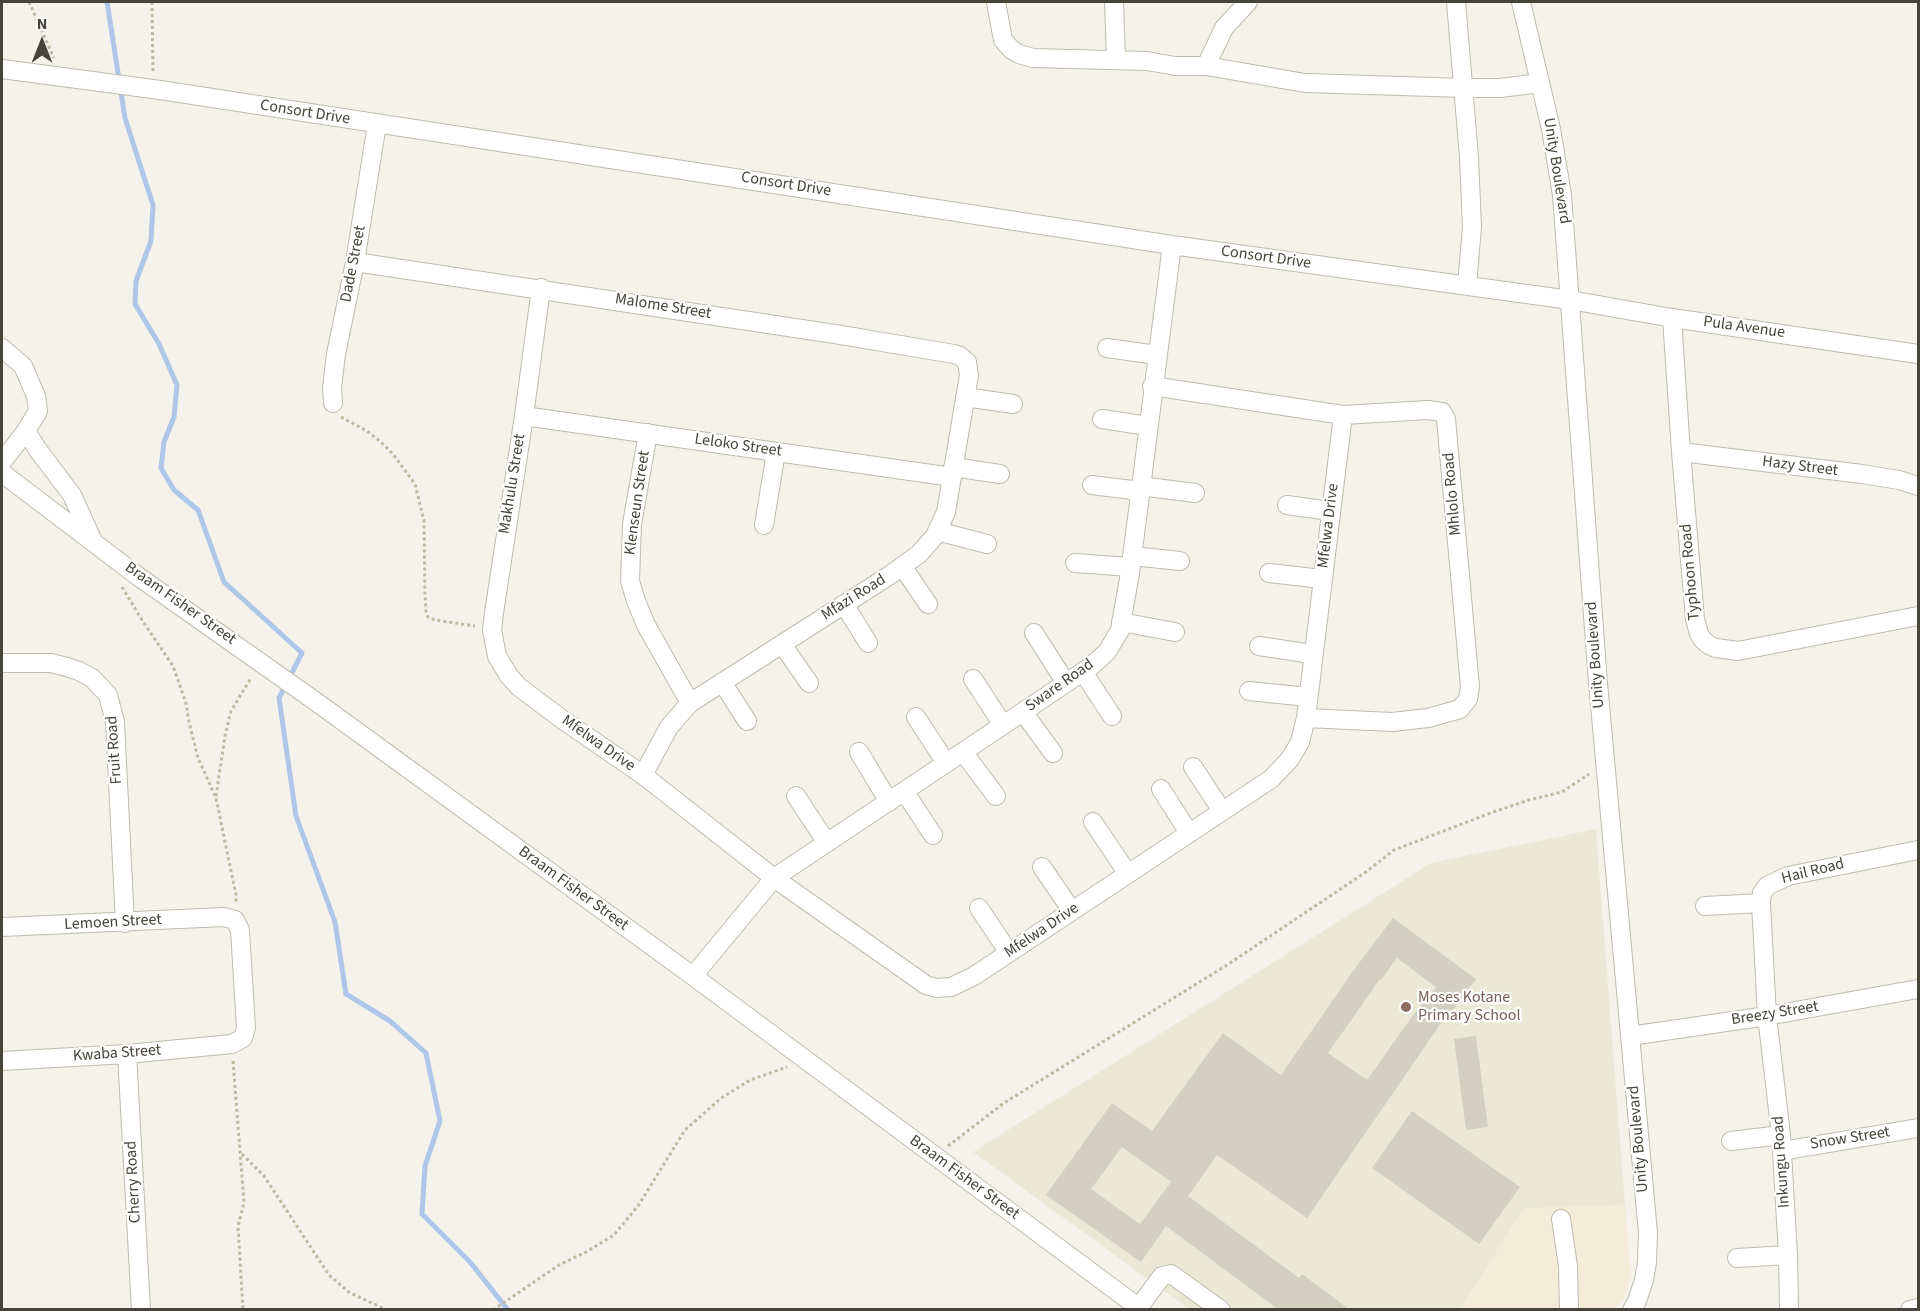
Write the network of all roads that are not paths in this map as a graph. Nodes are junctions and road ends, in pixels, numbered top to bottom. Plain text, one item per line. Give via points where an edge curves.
1 (996, 2) edge
2 (1114, 2) edge
3 (1248, 2) edge
4 (1456, 2) edge
5 (1521, 2) edge
6 (1116, 59) junction
7 (1206, 66) junction
8 (2, 69) edge
9 (1540, 83) junction
10 (1464, 88) junction
11 (377, 124) junction
12 (1172, 245) junction
13 (355, 262) junction
14 (1467, 285) junction
15 (541, 288) junction
16 (1570, 300) junction
17 (1672, 318) junction
18 (2, 348) edge
19 (1107, 348) dead end
20 (1918, 354) edge
21 (1157, 355) junction
22 (967, 362) joint
23 (1152, 386) junction
24 (965, 397) junction
25 (333, 403) road end
26 (1013, 404) dead end
27 (1342, 415) junction
28 (524, 416) junction
29 (1102, 419) dead end
30 (1148, 426) junction
31 (26, 431) junction
32 (648, 433) junction
33 (776, 452) junction
34 (1681, 452) junction
35 (2, 462) edge
36 (952, 472) junction
37 (2, 473) edge
38 (1000, 474) dead end
39 (1092, 485) dead end
40 (1918, 486) edge
41 (1140, 489) junction
42 (1195, 493) dead end
43 (1287, 505) dead end
44 (1330, 511) junction
45 (764, 525) dead end
46 (937, 531) junction
47 (93, 541) junction
48 (987, 544) dead end
49 (1131, 561) junction
50 (1180, 561) dead end
51 (1075, 563) dead end
52 (902, 566) junction
53 (1269, 573) dead end
54 (1322, 579) junction
55 (844, 604) junction
56 (928, 604) dead end
57 (1918, 616) edge
58 (1121, 622) junction
59 (1175, 632) dead end
60 (1034, 633) dead end
61 (867, 643) dead end
62 (782, 644) junction
63 (1259, 646) dead end
64 (1312, 654) junction
65 (2, 663) edge
66 (1083, 672) junction
67 (509, 676) joint
68 (973, 679) dead end
69 (722, 682) junction
70 (809, 683) dead end
71 (1066, 683) junction
72 (1248, 691) dead end
73 (1308, 697) junction
74 (690, 703) junction
75 (1023, 712) junction
76 (1112, 716) dead end
77 (916, 717) dead end
78 (1306, 718) junction
79 (747, 721) dead end
80 (1003, 725) junction
81 (859, 752) dead end
82 (963, 752) junction
83 (1053, 753) dead end
84 (946, 763) junction
85 (1193, 767) dead end
86 (643, 775) junction
87 (1161, 789) dead end
88 (904, 791) junction
89 (796, 796) dead end
90 (996, 796) dead end
91 (889, 802) junction
92 (1222, 811) junction
93 (1093, 822) dead end
94 (1189, 834) junction
95 (933, 835) dead end
96 (827, 843) junction
97 (1918, 850) edge
98 (1042, 867) dead end
99 (1128, 874) junction
100 (774, 878) junction
101 (1761, 903) junction
102 (1705, 906) dead end
103 (979, 908) dead end
104 (1072, 911) junction
105 (125, 923) junction
106 (2, 927) edge
107 (1009, 952) junction
108 (693, 976) junction
109 (1918, 988) edge
110 (1767, 1016) junction
111 (1630, 1036) junction
112 (232, 1044) joint
113 (127, 1054) junction
114 (2, 1061) edge
115 (1918, 1128) edge
116 (1731, 1141) dead end
117 (1781, 1143) junction
118 (1562, 1219) dead end
119 (1788, 1255) junction
120 (1737, 1258) dead end
121 (1140, 1308) edge
122 (1918, 1308) edge
123 (141, 1310) edge
124 (1221, 1310) edge
125 (1569, 1310) edge
126 (1632, 1310) edge
127 (1789, 1310) edge
128 (1910, 1310) edge

1 - 6 street via 1003,40 1019,54 1039,59
2 - 6 street
3 - 7 street via 1224,28
4 - 10 street
5 - 9 street, Unity Boulevard
6 - 7 street
7 - 10 street via 1305,83
8 - 11 street, Consort Drive
9 - 10 street
9 - 16 street, Unity Boulevard via 1558,164
10 - 14 street via 1472,227
11 - 12 street, Consort Drive
11 - 13 street, Dade Street
12 - 14 street, Consort Drive
12 - 21 street, Sware Road
13 - 15 street, Malome Street
13 - 25 street, Dade Street via 336,354
14 - 16 street, Consort Drive
15 - 22 street, Malome Street via 932,350 960,356
15 - 28 street, Makhulu Street
16 - 17 street, Pula Avenue
16 - 111 street, Unity Boulevard
17 - 20 street, Pula Avenue
17 - 34 street, Typhoon Road
18 - 31 street via 23,366 36,396 38,411
19 - 21 street
21 - 23 street, Sware Road
22 - 24 street, Mfazi Road
23 - 27 street, Mhlolo Road
23 - 30 street, Sware Road
24 - 26 street
24 - 36 street, Mfazi Road
27 - 44 street, Mfelwa Drive
27 - 78 street, Mhlolo Road via 1428,410 1442,412 1446,418 1469,693 1460,709 1428,718 1392,722
28 - 32 street, Leloko Street
28 - 67 street, Makhulu Street via 492,630 496,656
29 - 30 street
30 - 41 street, Sware Road
31 - 35 street
31 - 47 street via 72,495
32 - 33 street, Leloko Street
32 - 74 street, Klenseun Street via 632,525 630,581 646,625
33 - 36 street, Leloko Street
33 - 45 street
34 - 40 street, Hazy Street via 1862,474
34 - 57 street, Typhoon Road via 1695,619 1699,634 1709,645 1738,651
36 - 38 street, Leloko Street
36 - 46 street, Mfazi Road via 946,512
37 - 47 street, Braam Fisher Street
39 - 41 street
41 - 42 street
41 - 49 street, Sware Road
43 - 44 street
44 - 54 street, Mfelwa Drive
46 - 48 street
46 - 52 street, Mfazi Road via 919,554
47 - 108 street, Braam Fisher Street
49 - 50 street
49 - 51 street
49 - 58 street, Sware Road
52 - 55 street, Mfazi Road
52 - 56 street
53 - 54 street
54 - 64 street, Mfelwa Drive
55 - 61 street
55 - 62 street, Mfazi Road
58 - 59 street
58 - 66 street, Sware Road via 1107,651
60 - 71 street
62 - 69 street, Mfazi Road
62 - 70 street
63 - 64 street
64 - 73 street, Mfelwa Drive
65 - 105 street, Fruit Road via 51,663 67,667 92,678 108,695 115,722
66 - 71 street, Sware Road
66 - 76 street
67 - 86 street, Mfelwa Drive via 563,720
68 - 80 street
69 - 74 street, Mfazi Road
69 - 79 street
71 - 75 street, Sware Road
72 - 73 street
73 - 78 street, Mfelwa Drive
74 - 86 street, Mfazi Road via 669,727
75 - 80 street, Sware Road
75 - 83 street
77 - 84 street
78 - 92 street, Mfelwa Drive via 1300,742 1290,759 1271,779
80 - 82 street, Sware Road
81 - 91 street
82 - 84 street, Sware Road
82 - 90 street
84 - 88 street, Sware Road
85 - 92 street
86 - 100 street, Mfelwa Drive
87 - 94 street
88 - 91 street, Sware Road
88 - 95 street
89 - 96 street
91 - 96 street, Sware Road
92 - 94 street, Mfelwa Drive
93 - 99 street
94 - 99 street, Mfelwa Drive
96 - 100 street, Sware Road
97 - 101 street, Hail Road via 1788,876 1767,886
98 - 104 street
99 - 104 street, Mfelwa Drive
100 - 107 street, Mfelwa Drive via 926,985 936,988 960,984
100 - 108 street, Sware Road
101 - 102 street
101 - 110 street
103 - 107 street
104 - 107 street, Mfelwa Drive
105 - 106 street, Lemoen Street
105 - 112 street, Lemoen Street via 229,919 240,930 246,1028 243,1038
108 - 121 street, Braam Fisher Street
109 - 110 street, Breezy Street
110 - 111 street, Breezy Street
110 - 117 street, Inkungu Road
111 - 126 street, Unity Boulevard via 1648,1233 1644,1280
112 - 113 street, Kwaba Street
113 - 114 street, Kwaba Street
113 - 123 street, Cherry Road
115 - 117 street, Snow Street
116 - 117 street, Snow Street
117 - 119 street, Inkungu Road
118 - 125 street
119 - 120 street
119 - 127 street, Inkungu Road
121 - 124 street via 1162,1276 1171,1274
122 - 128 street

